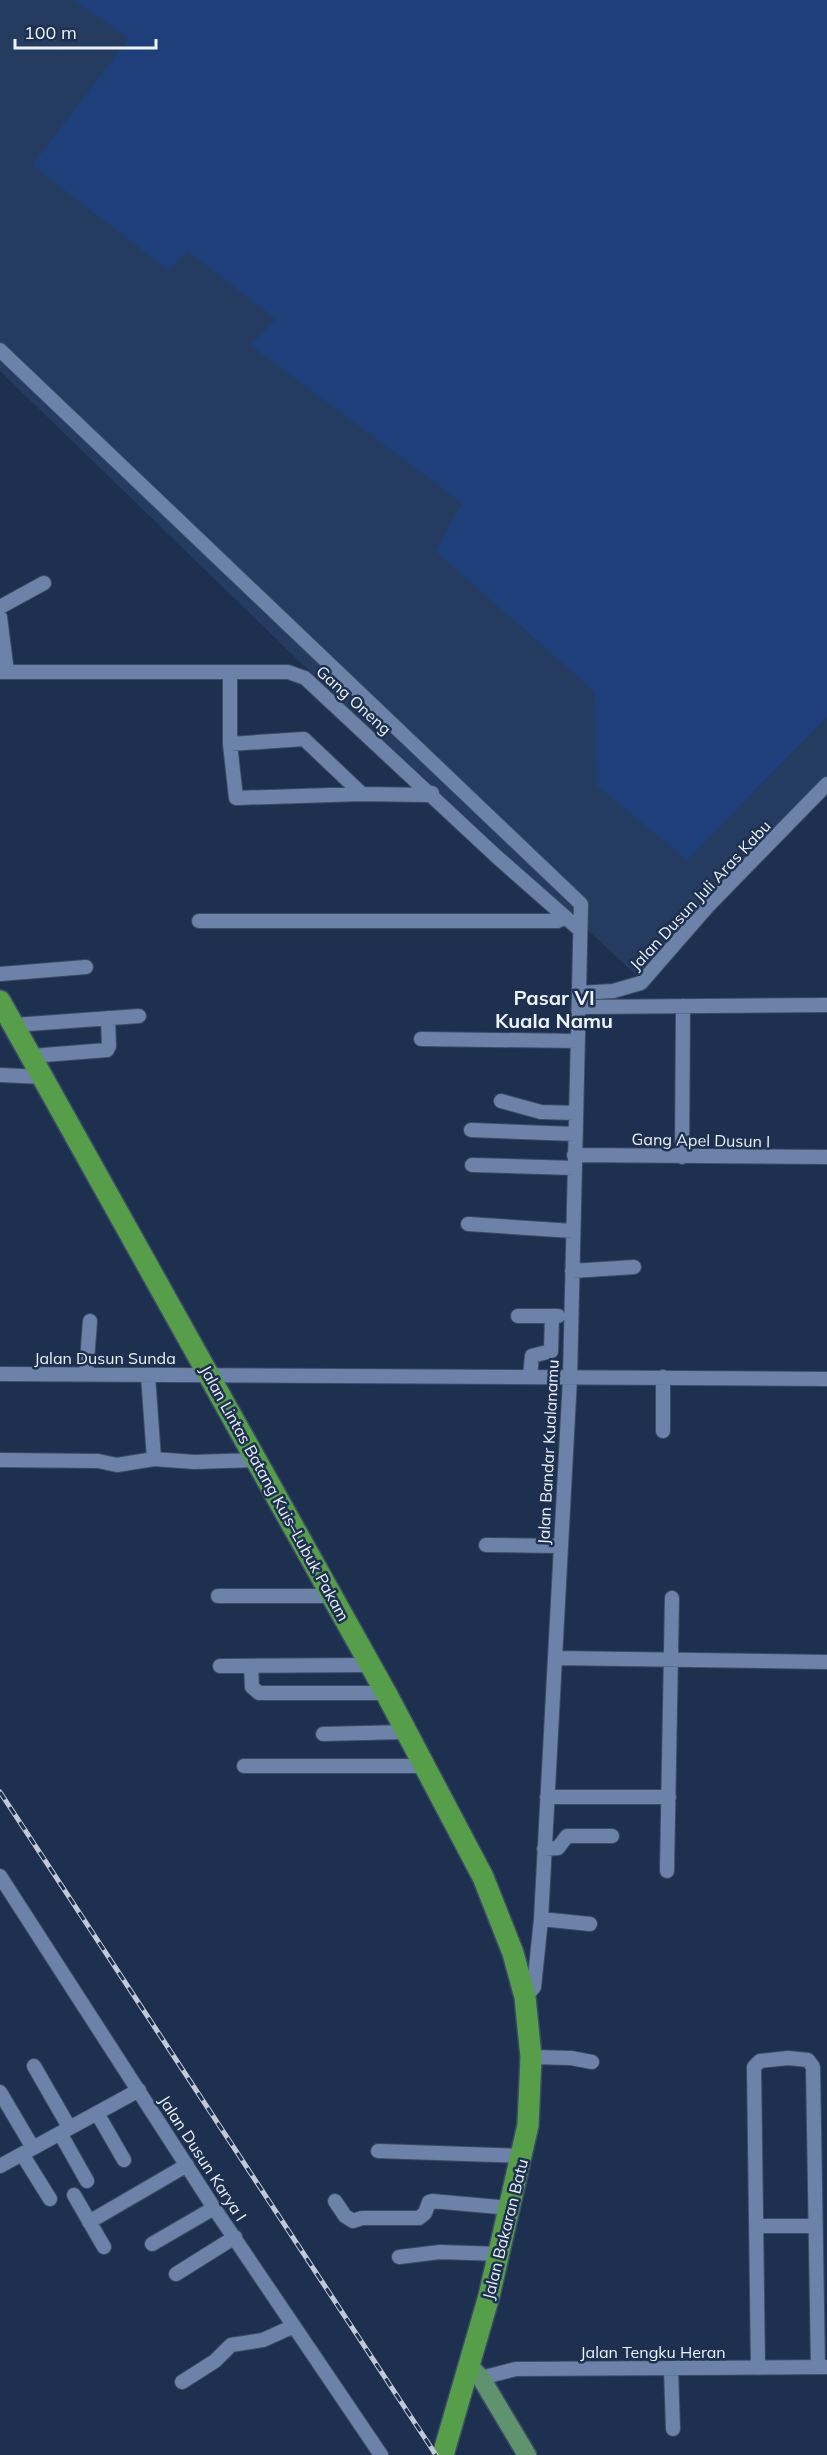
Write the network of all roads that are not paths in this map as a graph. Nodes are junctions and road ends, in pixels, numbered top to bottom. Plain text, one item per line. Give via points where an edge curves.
1 (0, 350) edge
2 (44, 584) dead end
3 (0, 607) edge
4 (0, 617) edge
5 (4, 672) edge
6 (230, 672) junction
7 (230, 744) junction
8 (827, 784) edge
9 (432, 793) junction
10 (362, 794) junction
11 (565, 917) junction
12 (199, 921) dead end
13 (580, 930) junction
14 (86, 967) dead end
15 (0, 974) edge
16 (613, 998) junction
17 (0, 1000) edge
18 (579, 1000) junction
19 (827, 1005) edge
20 (683, 1006) junction
21 (139, 1016) dead end
22 (108, 1018) junction
23 (8, 1024) edge
24 (421, 1039) dead end
25 (578, 1041) junction
26 (32, 1056) junction
27 (0, 1075) edge
28 (43, 1077) junction
29 (501, 1101) dead end
30 (576, 1113) junction
31 (471, 1130) dead end
32 (575, 1134) junction
33 (682, 1157) junction
34 (827, 1157) edge
35 (574, 1161) junction
36 (472, 1165) dead end
37 (468, 1224) dead end
38 (573, 1231) junction
39 (634, 1267) dead end
40 (572, 1271) junction
41 (518, 1316) dead end
42 (552, 1316) junction
43 (571, 1316) junction
44 (90, 1321) dead end
45 (571, 1337) junction
46 (552, 1338) junction
47 (0, 1374) edge
48 (86, 1374) junction
49 (209, 1374) junction
50 (148, 1375) junction
51 (530, 1377) junction
52 (663, 1377) junction
53 (570, 1378) junction
54 (827, 1378) edge
55 (663, 1431) dead end
56 (154, 1459) junction
57 (0, 1460) edge
58 (256, 1460) junction
59 (486, 1545) dead end
60 (560, 1546) junction
61 (218, 1596) dead end
62 (334, 1596) junction
63 (672, 1598) dead end
64 (555, 1658) junction
65 (672, 1660) junction
66 (827, 1662) edge
67 (371, 1665) junction
68 (220, 1666) dead end
69 (251, 1666) junction
70 (386, 1693) junction
71 (405, 1732) junction
72 (323, 1734) dead end
73 (244, 1766) dead end
74 (424, 1766) junction
75 (547, 1797) junction
76 (669, 1797) junction
77 (612, 1836) dead end
78 (544, 1849) junction
79 (667, 1871) dead end
80 (0, 1876) edge
81 (541, 1918) junction
82 (590, 1924) dead end
83 (525, 1997) junction
84 (531, 2057) junction
85 (592, 2062) dead end
86 (34, 2066) dead end
87 (138, 2090) junction
88 (0, 2092) edge
89 (97, 2113) junction
90 (65, 2130) junction
91 (27, 2151) junction
92 (378, 2151) dead end
93 (523, 2156) junction
94 (124, 2160) dead end
95 (187, 2165) junction
96 (0, 2166) edge
97 (87, 2181) dead end
98 (74, 2195) dead end
99 (50, 2199) dead end
100 (335, 2200) dead end
101 (214, 2208) junction
102 (511, 2208) junction
103 (89, 2222) junction
104 (756, 2226) junction
105 (815, 2226) junction
106 (235, 2237) junction
107 (152, 2244) dead end
108 (104, 2247) dead end
109 (500, 2254) junction
110 (399, 2256) dead end
111 (176, 2274) dead end
112 (294, 2326) junction
113 (823, 2367) edge
114 (758, 2368) junction
115 (671, 2369) junction
116 (475, 2372) junction
117 (182, 2382) dead end
118 (673, 2429) dead end
119 (381, 2455) edge
120 (443, 2455) edge
121 (527, 2455) edge

1 - 13 street, Jalan Bandar Kualanamu via 581,904
2 - 3 street
4 - 5 street
5 - 6 street, Gang Oneng
6 - 7 street
6 - 9 street, Gang Oneng via 288,672 305,678
7 - 10 street via 304,739
7 - 10 street via 236,798
8 - 16 street, Jalan Dusun Juli Aras Kabu via 708,906 641,983
9 - 10 street
9 - 11 street, Gang Oneng
11 - 12 street via 558,921 507,922
11 - 13 street, Gang Oneng
13 - 18 street, Jalan Bandar Kualanamu
14 - 15 street
16 - 18 street
16 - 20 street
17 - 23 highway, Jalan Lintas Batang Kuis–Lubuk Pakam
18 - 25 street, Jalan Bandar Kualanamu
19 - 20 street
20 - 33 street
21 - 22 street
22 - 23 street
22 - 26 street via 107,1050
23 - 26 highway, Jalan Lintas Batang Kuis–Lubuk Pakam
24 - 25 street
25 - 30 street, Jalan Bandar Kualanamu
26 - 28 highway, Jalan Lintas Batang Kuis–Lubuk Pakam
27 - 28 street
28 - 49 highway, Jalan Lintas Batang Kuis–Lubuk Pakam
29 - 30 street via 541,1112
30 - 32 street, Jalan Bandar Kualanamu
31 - 32 street
32 - 35 street, Jalan Bandar Kualanamu
33 - 34 street, Gang Apel Dusun I
33 - 35 street, Gang Apel Dusun I
35 - 36 street, Gang Apel Dusun I
35 - 38 street, Jalan Bandar Kualanamu
37 - 38 street
38 - 40 street, Jalan Bandar Kualanamu
39 - 40 street
40 - 43 street, Jalan Bandar Kualanamu
41 - 42 street
42 - 43 street
42 - 46 street
43 - 45 street, Jalan Bandar Kualanamu
44 - 48 street
45 - 46 street
45 - 53 street, Jalan Bandar Kualanamu
46 - 51 street via 549,1354 532,1356
47 - 48 street, Jalan Dusun Sunda
48 - 50 street, Jalan Dusun Sunda
49 - 50 street, Jalan Dusun Sunda
49 - 51 street, Jalan Dusun Sunda
49 - 58 highway, Jalan Lintas Batang Kuis–Lubuk Pakam
50 - 56 street
51 - 53 street, Jalan Dusun Sunda
52 - 53 street, Jalan Dusun Sunda
52 - 54 street, Jalan Dusun Sunda
52 - 55 street
53 - 60 street, Jalan Bandar Kualanamu
56 - 57 street via 117,1465 98,1461
56 - 58 street
58 - 62 highway, Jalan Lintas Batang Kuis–Lubuk Pakam
59 - 60 street
60 - 64 street, Jalan Bandar Kualanamu
61 - 62 street
62 - 67 highway, Jalan Lintas Batang Kuis–Lubuk Pakam
63 - 65 street
64 - 65 street
64 - 75 street, Jalan Bandar Kualanamu
65 - 66 street
65 - 76 street
67 - 69 street
67 - 70 highway, Jalan Lintas Batang Kuis–Lubuk Pakam
68 - 69 street
69 - 70 street via 252,1687 259,1693
70 - 71 highway, Jalan Lintas Batang Kuis–Lubuk Pakam
71 - 72 street
71 - 74 highway, Jalan Lintas Batang Kuis–Lubuk Pakam
73 - 74 street
74 - 83 highway, Jalan Lintas Batang Kuis–Lubuk Pakam via 498,1910
75 - 76 street
75 - 78 street, Jalan Bandar Kualanamu
76 - 79 street
77 - 78 street via 567,1836 558,1848
78 - 81 street, Jalan Bandar Kualanamu
80 - 87 street, Jalan Dusun Karya I
81 - 82 street
81 - 83 street, Jalan Bandar Kualanamu via 534,1987
83 - 84 highway, Jalan Bakaran Batu
84 - 85 street
84 - 93 highway, Jalan Bakaran Batu
86 - 90 street
87 - 89 street
87 - 95 street, Jalan Dusun Karya I
88 - 91 street
89 - 90 street
89 - 94 street
90 - 91 street
90 - 97 street
91 - 96 street
91 - 99 street
92 - 93 street
93 - 102 highway, Jalan Bakaran Batu
95 - 101 street, Jalan Dusun Karya I
95 - 103 street
98 - 103 street
100 - 102 street via 353,2221 419,2218 432,2201
101 - 106 street, Jalan Dusun Karya I
101 - 107 street
102 - 109 highway, Jalan Bakaran Batu
103 - 108 street
104 - 105 street
104 - 105 street via 754,2067 760,2061 788,2058 808,2060 813,2067
104 - 114 street
105 - 113 street
106 - 111 street
106 - 112 street, Jalan Dusun Karya I
109 - 110 street via 440,2252
109 - 116 highway, Jalan Bakaran Batu
112 - 117 street via 263,2340 231,2345 215,2361
112 - 119 street, Jalan Dusun Karya I
113 - 114 street, Jalan Tengku Heran
114 - 115 street, Jalan Tengku Heran
115 - 116 street, Jalan Tengku Heran
115 - 118 street
116 - 120 highway, Jalan Bakaran Batu
116 - 121 main road

